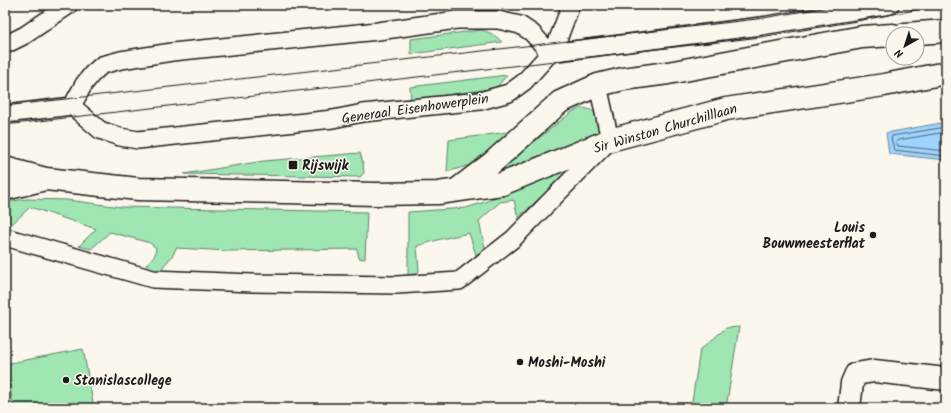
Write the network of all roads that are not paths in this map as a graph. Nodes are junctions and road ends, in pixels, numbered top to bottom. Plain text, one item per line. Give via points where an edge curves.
1 (69, 5) edge
2 (571, 5) edge
3 (890, 5) edge
4 (946, 31) edge
5 (925, 33) edge
6 (885, 36) edge
7 (5, 45) edge
8 (550, 53) junction
9 (946, 74) edge
10 (598, 85) junction
11 (72, 106) junction
12 (5, 114) edge
13 (610, 140) junction
14 (5, 168) edge
15 (46, 179) junction
16 (5, 189) edge
17 (457, 190) junction
18 (5, 237) edge
19 (946, 379) edge
20 (848, 408) edge

1 - 7 lane via 25,35
2 - 8 lane, Generaal Eisenhowerplein via 557,42
3 - 8 lane via 761,26
4 - 5 street
6 - 10 street via 862,37
8 - 11 lane, Generaal Eisenhowerplein via 524,82 509,93 480,101 363,113 325,120 138,140 100,130
8 - 11 lane via 532,33 520,25 498,20 457,20 121,60 102,65 92,74
9 - 13 street, Sir Winston Churchilllaan via 726,109
10 - 13 lane
10 - 17 street via 560,102 492,163
11 - 12 lane
13 - 17 street, Sir Winston Churchilllaan via 502,184
13 - 18 lane via 512,239 459,281 397,285 153,279
14 - 15 street
15 - 16 street
15 - 17 street via 138,189 376,194 438,193
19 - 20 street via 874,371 856,374

